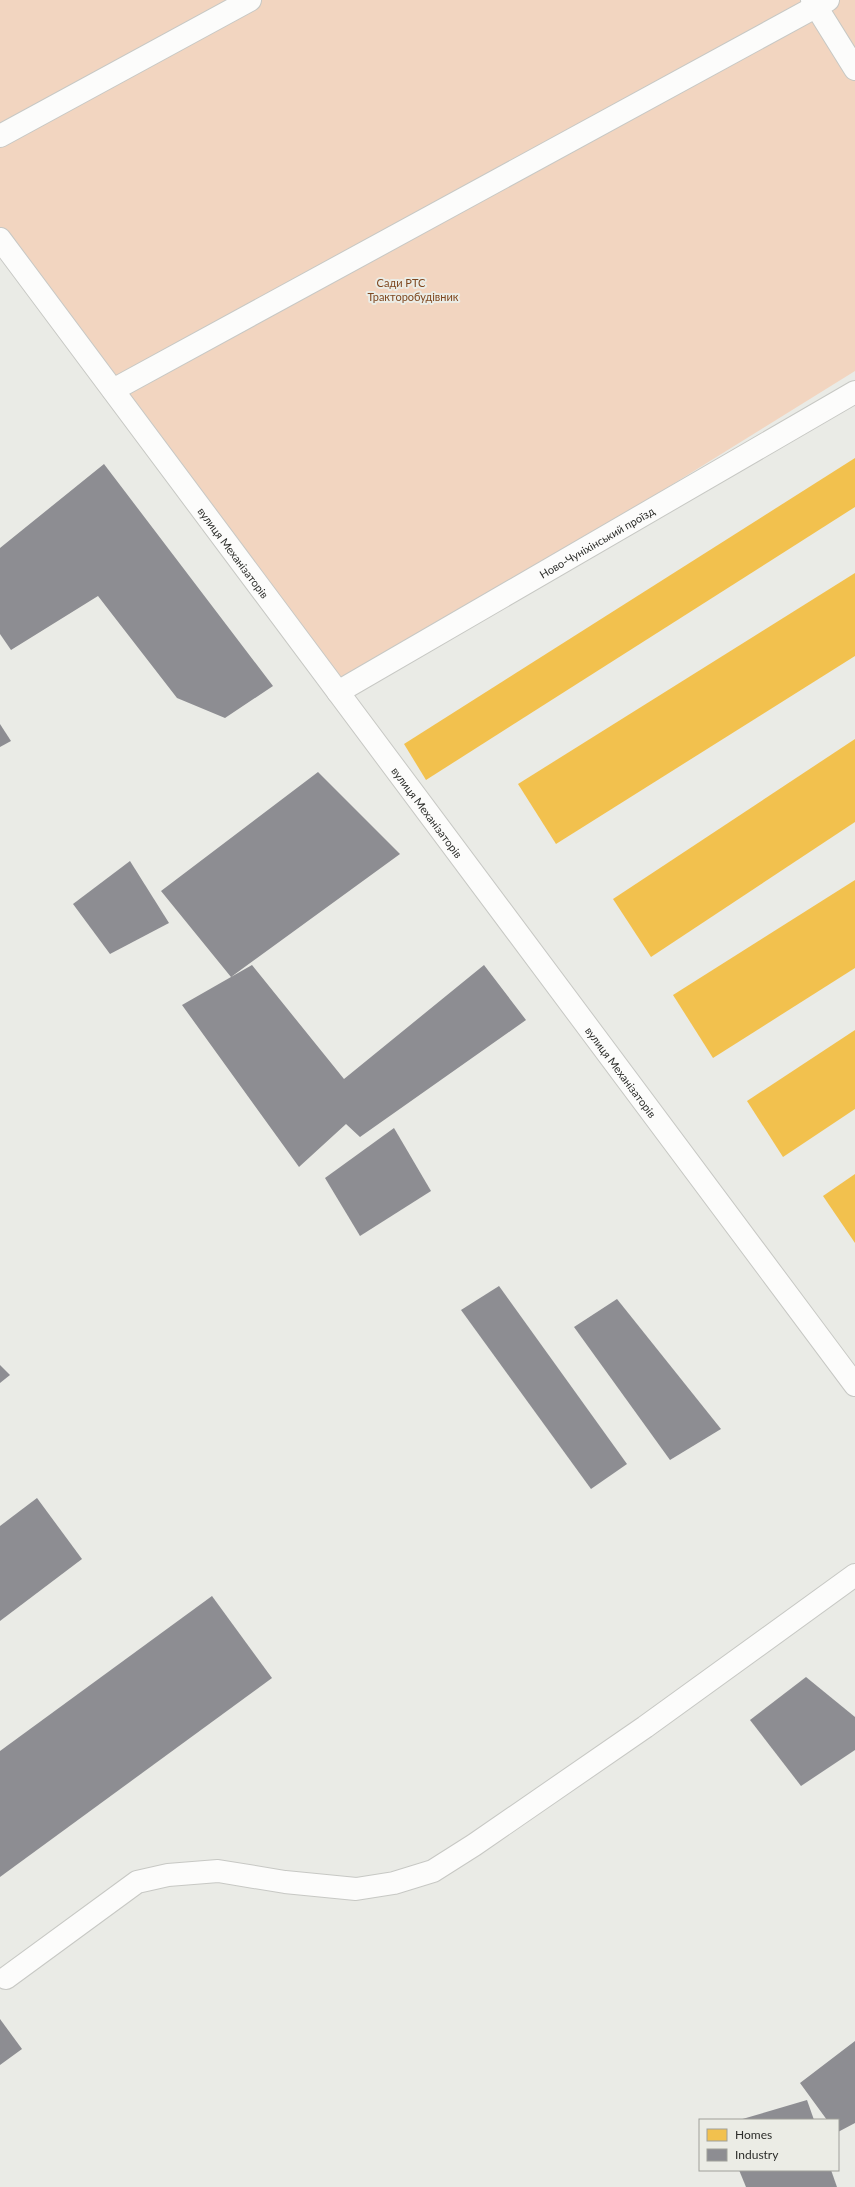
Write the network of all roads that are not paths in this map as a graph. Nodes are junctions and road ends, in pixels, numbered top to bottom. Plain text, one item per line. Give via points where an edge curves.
1 (250, 0) edge
2 (819, 2) edge
3 (855, 69) edge
4 (0, 136) edge
5 (0, 239) edge
6 (113, 390) junction
7 (855, 392) edge
8 (338, 692) junction
9 (855, 1385) edge
10 (855, 1575) edge
11 (6, 1978) dead end

1 - 4 street
2 - 3 street
2 - 6 street
5 - 6 street, вулиця Механізаторів
6 - 8 street, вулиця Механізаторів
7 - 8 street, Ново-Чуніхінський проїзд
8 - 9 street, вулиця Механізаторів
10 - 11 street via 638,1731 433,1871 394,1883 356,1889 285,1882 218,1871 168,1875 136,1882

